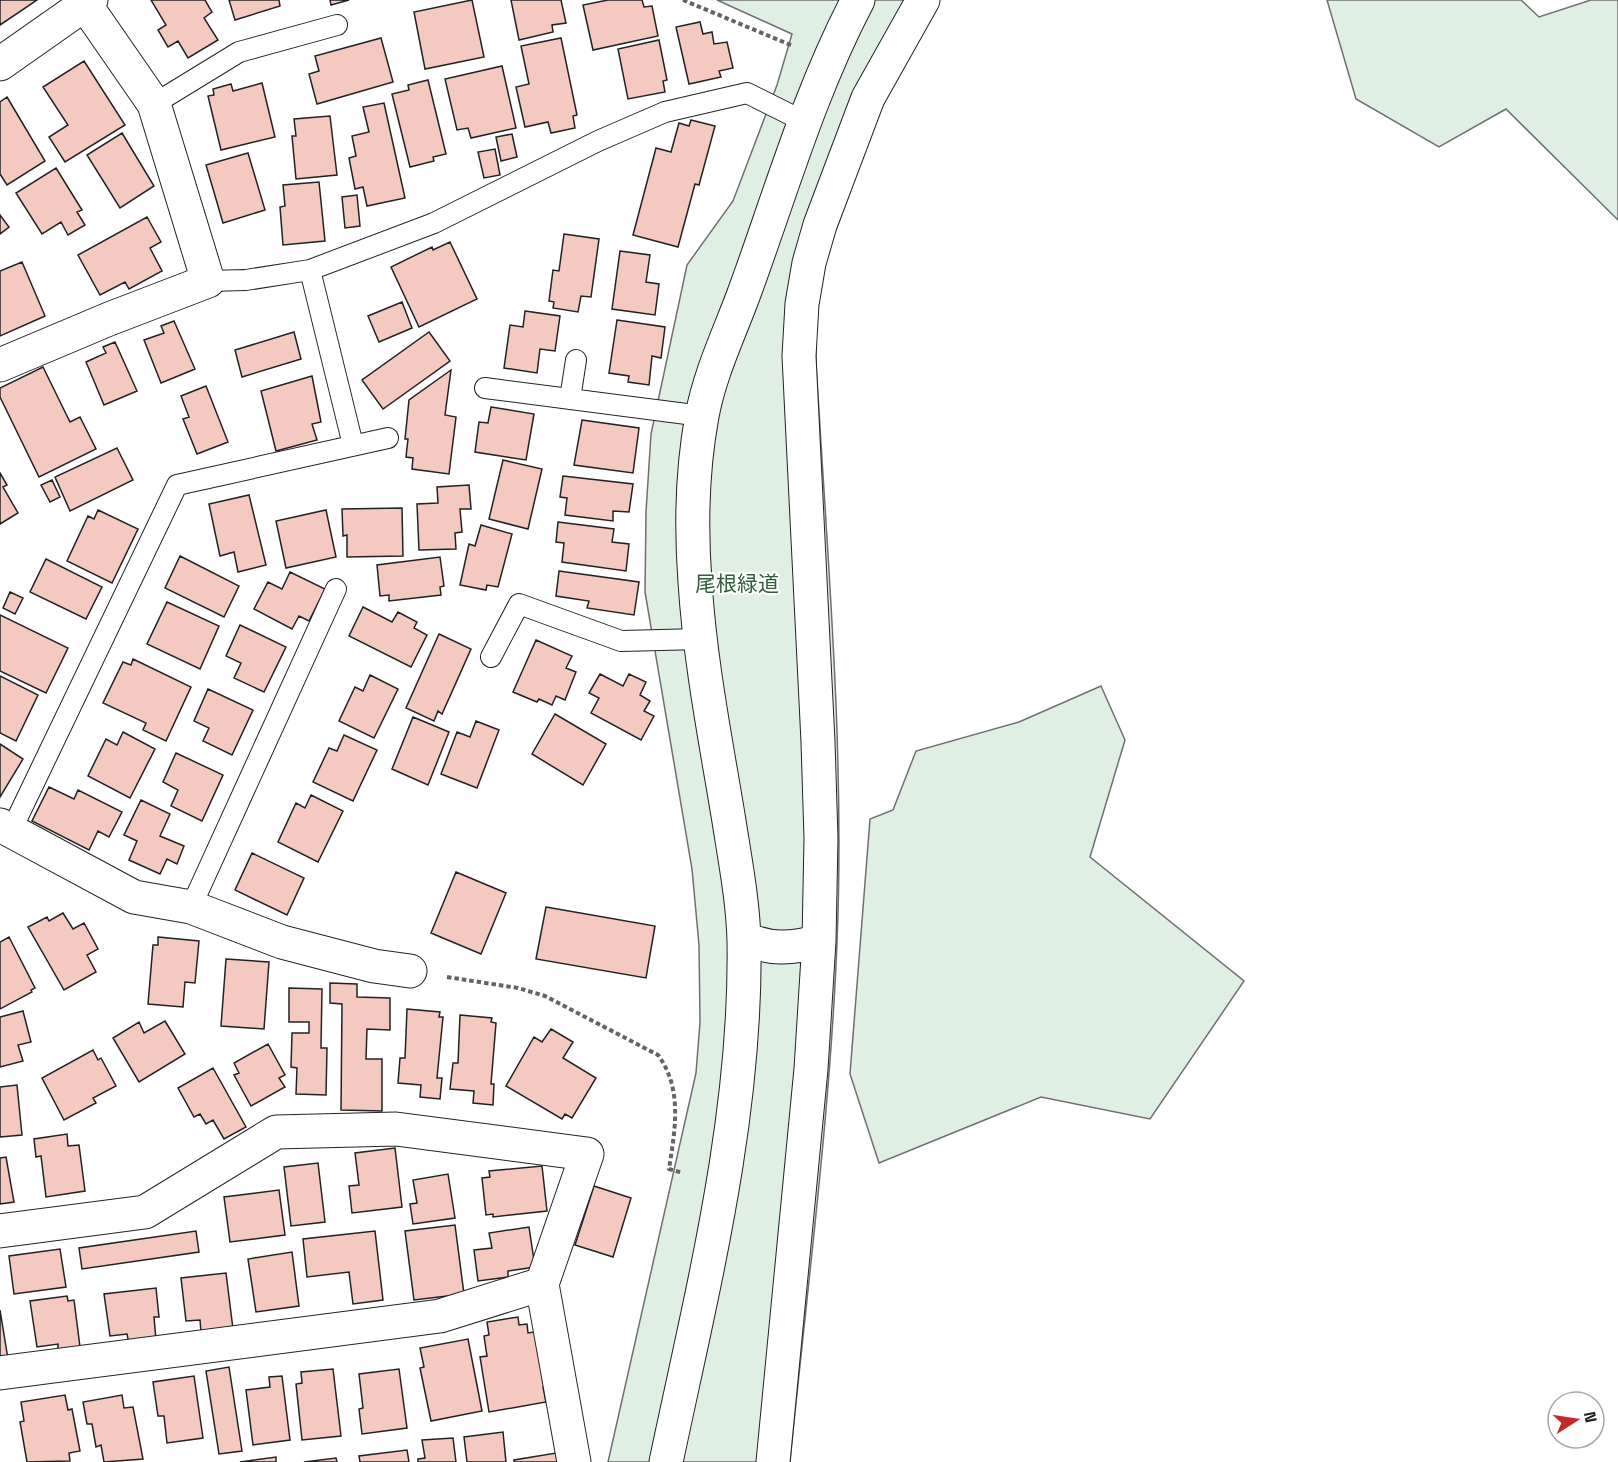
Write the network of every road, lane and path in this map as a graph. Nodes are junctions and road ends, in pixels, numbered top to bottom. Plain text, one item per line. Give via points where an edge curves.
1 (683, 0) edge
2 (858, 0) edge
3 (923, 0) edge
4 (86, 1) edge
5 (337, 25) dead end
6 (799, 49) dead end
7 (0, 64) edge
8 (154, 104) junction
9 (806, 122) junction
10 (310, 270) junction
11 (208, 281) junction
12 (576, 360) dead end
13 (0, 365) edge
14 (485, 388) dead end
15 (570, 399) junction
16 (702, 416) junction
17 (388, 438) dead end
18 (353, 445) junction
19 (336, 589) dead end
20 (700, 639) junction
21 (491, 657) dead end
22 (5, 828) edge
23 (192, 907) junction
24 (744, 938) junction
25 (819, 941) junction
26 (410, 971) joint
27 (683, 1173) dead end
28 (0, 1231) edge
29 (542, 1284) junction
30 (0, 1372) edge
31 (574, 1462) edge
32 (666, 1462) edge
33 (773, 1462) edge

1 - 6 path
2 - 9 street
3 - 25 street via 868,98 841,163 809,263 802,304 799,356 821,838
4 - 7 street
4 - 8 street
5 - 8 lane via 239,52
8 - 11 street
9 - 10 lane via 747,93 665,112 434,223
9 - 16 street
10 - 11 lane via 246,280
10 - 18 lane
11 - 13 street
12 - 15 lane
14 - 15 lane
15 - 16 lane
16 - 20 street via 694,506
17 - 18 lane
18 - 22 lane via 177,485
19 - 23 lane
20 - 21 lane via 621,641 519,604
20 - 24 street via 736,862
22 - 23 street via 134,897
23 - 26 street via 282,942 374,966
24 - 25 street via 783,948
24 - 32 street via 742,1009 724,1181
25 - 33 street via 811,1069
26 - 27 path via 545,996 658,1055 674,1088 676,1124 669,1169
28 - 29 street via 145,1212 276,1132 396,1129 587,1154
29 - 30 street via 440,1316
29 - 31 street

